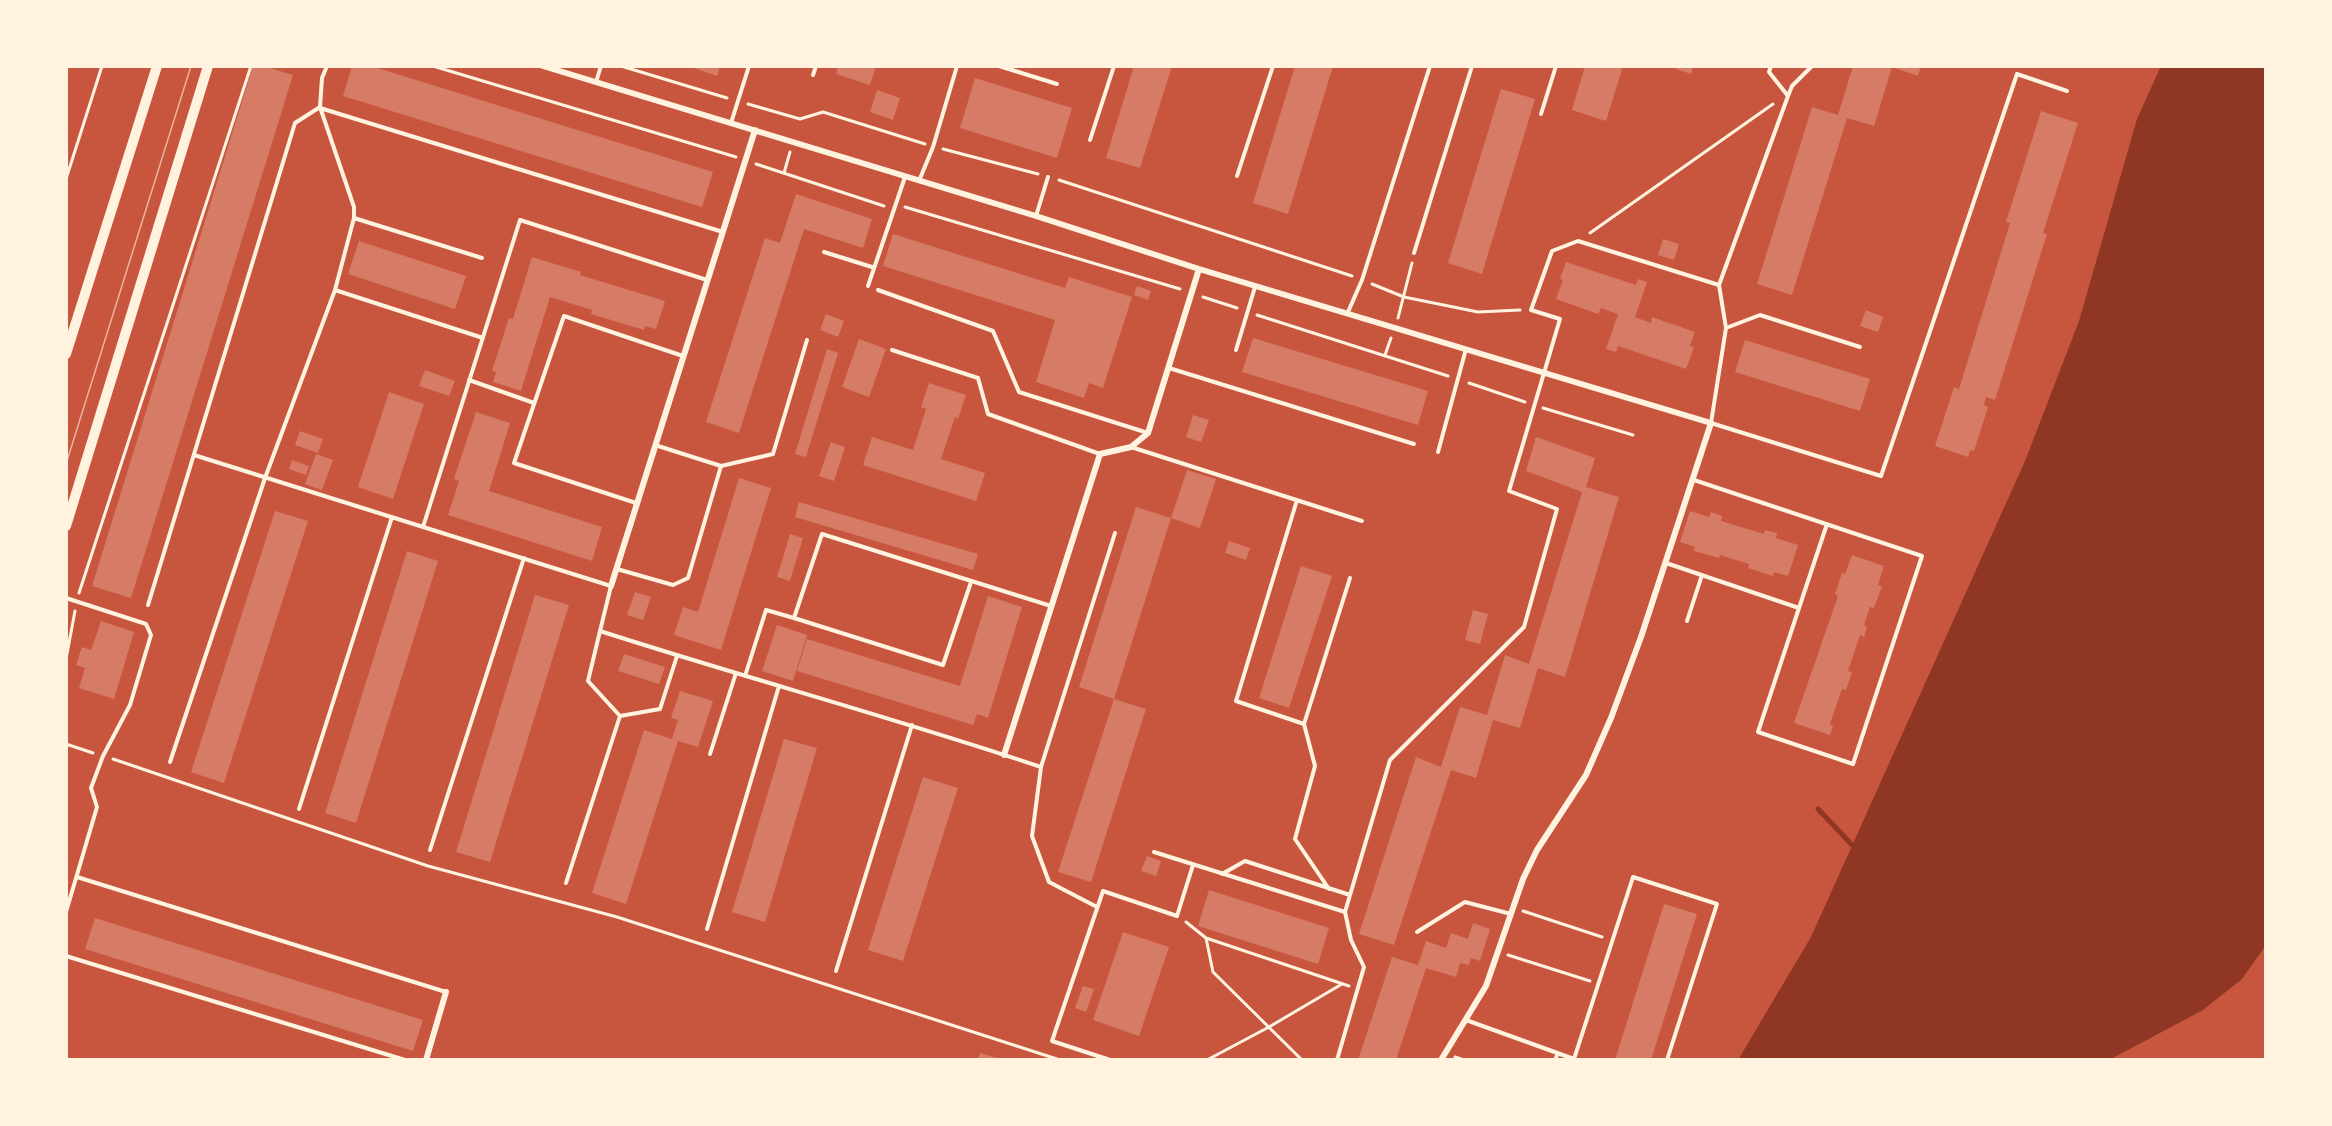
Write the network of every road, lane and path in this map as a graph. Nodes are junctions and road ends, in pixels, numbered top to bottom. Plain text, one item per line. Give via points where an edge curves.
1 (102, 66) edge
2 (157, 66) edge
3 (208, 66) edge
4 (251, 66) edge
5 (327, 66) edge
6 (433, 66) edge
7 (543, 66) edge
8 (601, 66) edge
9 (621, 66) edge
10 (749, 66) edge
11 (816, 66) edge
12 (957, 66) edge
13 (999, 66) edge
14 (1114, 66) edge
15 (1273, 66) edge
16 (1430, 66) edge
17 (1472, 66) edge
18 (1556, 66) edge
19 (1771, 66) edge
20 (1812, 66) edge
21 (813, 75) dead end
22 (596, 82) junction
23 (1057, 84) dead end
24 (2067, 91) dead end
25 (1787, 96) junction
26 (738, 101) junction
27 (320, 107) junction
28 (1541, 114) dead end
29 (731, 123) junction
30 (755, 130) junction
31 (1090, 140) dead end
32 (933, 147) junction
33 (746, 160) junction
34 (1237, 176) dead end
35 (905, 177) junction
36 (1047, 177) junction
37 (66, 179) edge
38 (920, 181) junction
39 (895, 204) junction
40 (1036, 216) junction
41 (354, 218) junction
42 (723, 232) junction
43 (1578, 241) junction
44 (824, 252) dead end
45 (1414, 253) joint
46 (482, 258) dead end
47 (872, 267) junction
48 (1199, 269) junction
49 (708, 280) junction
50 (1362, 280) junction
51 (1719, 285) junction
52 (868, 286) dead end
53 (1256, 286) junction
54 (335, 290) junction
55 (878, 290) dead end
56 (1191, 293) junction
57 (1404, 297) junction
58 (1531, 310) junction
59 (1248, 312) junction
60 (1348, 312) junction
61 (1395, 326) junction
62 (1726, 328) junction
63 (483, 338) junction
64 (807, 340) dead end
65 (1860, 347) dead end
66 (1466, 348) junction
67 (891, 350) dead end
68 (1236, 350) dead end
69 (66, 354) edge
70 (1385, 355) junction
71 (684, 356) junction
72 (1169, 368) junction
73 (1543, 372) junction
74 (1457, 379) junction
75 (469, 380) junction
76 (534, 403) junction
77 (1534, 405) junction
78 (1711, 423) junction
79 (1148, 433) junction
80 (1633, 435) dead end
81 (1413, 444) dead end
82 (656, 446) junction
83 (1131, 447) junction
84 (1438, 452) dead end
85 (1100, 454) junction
86 (194, 455) junction
87 (721, 466) junction
88 (266, 478) junction
89 (1694, 480) junction
90 (1297, 500) junction
91 (637, 504) junction
92 (392, 517) junction
93 (1362, 521) dead end
94 (1827, 524) junction
95 (66, 526) edge
96 (423, 527) junction
97 (1115, 533) dead end
98 (524, 558) junction
99 (1666, 563) junction
100 (616, 569) junction
101 (1702, 575) junction
102 (1350, 578) dead end
103 (971, 582) junction
104 (611, 586) junction
105 (66, 598) edge
106 (77, 602) junction
107 (148, 605) dead end
108 (1051, 606) junction
109 (1799, 608) junction
110 (794, 618) junction
111 (1687, 621) dead end
112 (600, 631) junction
113 (677, 656) junction
114 (66, 659) edge
115 (736, 673) junction
116 (745, 676) junction
117 (779, 686) junction
118 (620, 716) junction
119 (1304, 724) junction
120 (912, 725) junction
121 (66, 744) edge
122 (710, 754) dead end
123 (1004, 755) junction
124 (104, 756) junction
125 (171, 762) dead end
126 (1041, 767) junction
127 (299, 809) dead end
128 (430, 850) dead end
129 (1154, 852) dead end
130 (1193, 865) junction
131 (1222, 874) junction
132 (77, 877) junction
133 (566, 883) dead end
134 (1329, 889) junction
135 (1350, 895) junction
136 (1097, 907) junction
137 (1512, 911) junction
138 (66, 912) edge
139 (1346, 912) junction
140 (1178, 916) junction
141 (707, 929) dead end
142 (1417, 932) dead end
143 (1206, 938) junction
144 (1612, 940) junction
145 (1497, 952) junction
146 (66, 956) edge
147 (836, 971) dead end
148 (1342, 984) junction
149 (1598, 984) junction
150 (1358, 989) junction
151 (446, 992) joint
152 (1465, 1020) junction
153 (1269, 1027) junction
154 (1558, 1053) junction
155 (405, 1060) edge
156 (426, 1060) edge
157 (1060, 1060) edge
158 (1110, 1060) edge
159 (1207, 1060) edge
160 (1302, 1060) edge
161 (1337, 1060) edge
162 (1440, 1060) edge
163 (1555, 1060) edge
164 (1575, 1060) edge
165 (1666, 1060) edge

1 - 37 path
2 - 69 main road
3 - 95 main road
4 - 106 path
5 - 27 lane
6 - 33 path
7 - 22 street
8 - 22 lane
9 - 26 path
10 - 26 lane
11 - 21 lane
12 - 32 lane
13 - 23 lane
14 - 31 lane
15 - 34 lane
16 - 50 lane
17 - 45 lane
18 - 28 lane
19 - 25 lane via 1768,72
20 - 25 lane
22 - 29 street
24 - 78 lane via 2017,74 1881,476
25 - 43 path
25 - 51 lane
26 - 29 lane
26 - 32 path via 800,120 823,112
27 - 41 lane via 354,207
27 - 42 lane
27 - 86 lane via 295,123
29 - 30 street
30 - 33 street
30 - 35 street
32 - 36 path
32 - 38 lane
33 - 39 path via 885,206
33 - 42 street
35 - 38 street
35 - 39 lane
36 - 40 lane
36 - 50 path
38 - 40 street
39 - 47 lane
39 - 56 path
40 - 48 street
41 - 46 lane
41 - 54 lane
42 - 49 street
43 - 51 lane
43 - 58 lane via 1552,251
44 - 47 lane
45 - 57 path
47 - 52 lane
48 - 53 street
48 - 56 street
49 - 63 lane via 520,220
49 - 71 street
50 - 57 path
50 - 60 lane
51 - 62 lane
53 - 59 lane
53 - 60 street
54 - 63 lane
54 - 88 lane
55 - 79 lane via 993,332 1019,392
56 - 59 path
56 - 72 street
57 - 58 path via 1479,312
57 - 61 path
58 - 73 lane via 1560,320
59 - 68 lane
59 - 70 path
60 - 61 street
61 - 66 street
61 - 70 path
62 - 65 lane via 1760,315
62 - 78 lane
63 - 75 lane
64 - 87 lane via 772,454
66 - 73 street
66 - 74 lane
67 - 85 lane via 978,378 988,414
70 - 74 path
71 - 76 lane via 564,316
71 - 82 street
72 - 79 street
72 - 81 lane
73 - 77 lane
73 - 78 street
74 - 77 path
74 - 84 lane
75 - 76 lane
75 - 96 lane
76 - 91 lane via 514,463
77 - 80 path
77 - 135 lane via 1509,491 1557,509 1524,627 1390,760
78 - 89 street
79 - 83 street
82 - 87 lane
82 - 91 street
83 - 85 street
83 - 90 lane
85 - 108 street
86 - 88 lane
86 - 107 lane
87 - 100 lane via 688,578 673,585
88 - 92 lane
88 - 125 lane
89 - 94 lane
89 - 99 street
90 - 93 lane
90 - 119 lane via 1236,701
91 - 100 street
92 - 96 lane
92 - 127 lane
94 - 109 lane
94 - 109 lane via 1922,556 1853,764 1758,732
96 - 98 lane
97 - 126 lane
98 - 104 lane
98 - 128 lane
99 - 101 lane
99 - 137 street via 1611,718 1586,776 1537,850
100 - 104 street
101 - 109 lane
101 - 111 lane
102 - 119 lane
103 - 108 lane
103 - 110 lane via 944,665
103 - 110 lane via 822,534
104 - 112 lane
105 - 106 lane
106 - 114 path
106 - 124 lane via 146,624 151,635 130,705
108 - 123 street
110 - 116 lane via 766,610
112 - 113 lane
112 - 118 lane via 588,681
113 - 115 lane
113 - 118 lane via 660,709
115 - 116 lane
115 - 122 lane
116 - 117 lane
117 - 120 lane
117 - 141 lane
118 - 133 lane
119 - 134 lane via 1315,766 1294,839
120 - 123 lane
120 - 147 lane
121 - 124 path
123 - 126 lane
124 - 132 lane via 91,788 97,807
124 - 157 path via 428,866 617,917
126 - 136 lane via 1032,836 1049,882
129 - 130 lane
130 - 131 lane
130 - 140 lane
131 - 134 lane via 1245,861
131 - 139 lane
132 - 138 lane
132 - 151 lane
134 - 135 lane
135 - 139 lane
136 - 140 lane via 1103,891
136 - 158 lane via 1052,1041
137 - 142 lane via 1465,902
137 - 144 path
137 - 145 street
139 - 150 lane via 1351,940 1364,967
140 - 143 path
143 - 148 path
143 - 153 path via 1213,972
144 - 149 lane
144 - 165 lane via 1633,877 1717,904
145 - 149 path
145 - 152 street via 1486,986
146 - 155 lane
148 - 150 path
148 - 153 path
149 - 164 lane
150 - 161 lane
151 - 156 street
152 - 154 lane
152 - 162 street
153 - 159 path
153 - 160 path
154 - 163 lane
154 - 164 lane

